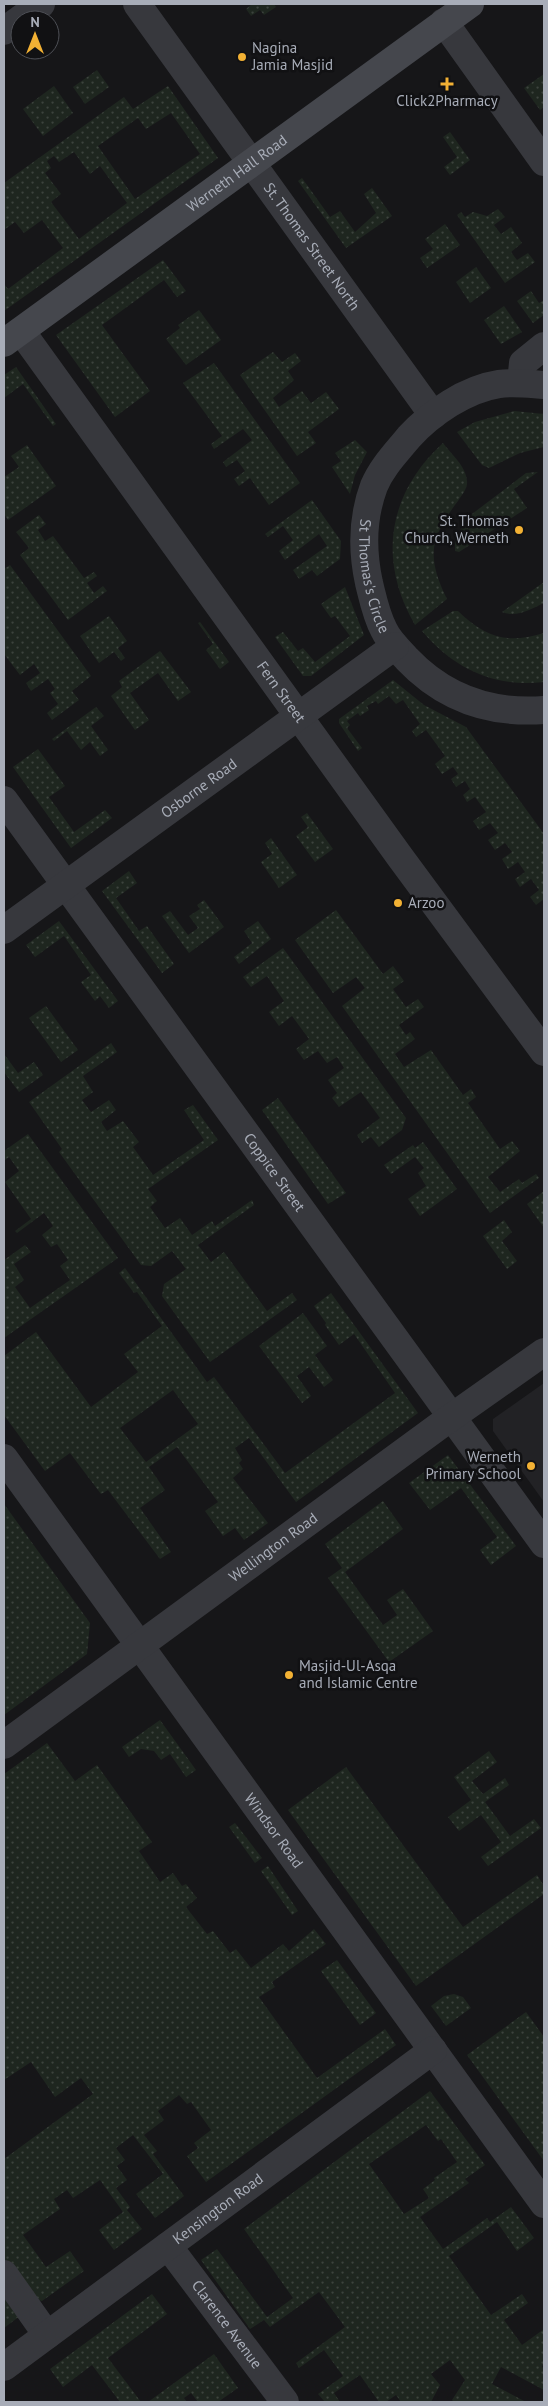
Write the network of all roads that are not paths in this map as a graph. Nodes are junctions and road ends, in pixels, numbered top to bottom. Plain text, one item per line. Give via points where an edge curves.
1 (41, 4) edge
2 (137, 4) edge
3 (470, 4) edge
4 (444, 22) junction
5 (4, 31) edge
6 (253, 162) junction
7 (544, 162) edge
8 (13, 337) edge
9 (544, 346) edge
10 (532, 384) edge
11 (433, 415) junction
12 (395, 646) junction
13 (544, 710) edge
14 (300, 715) junction
15 (4, 800) edge
16 (65, 886) junction
17 (4, 930) edge
18 (544, 1052) edge
19 (544, 1352) edge
20 (451, 1418) junction
21 (4, 1458) edge
22 (544, 1544) edge
23 (139, 1646) junction
24 (4, 1745) edge
25 (433, 2050) junction
26 (544, 2204) edge
27 (168, 2246) junction
28 (4, 2274) edge
29 (47, 2335) junction
30 (4, 2367) edge
31 (285, 2402) edge

1 - 5 street
2 - 6 street, St. Thomas Street North
3 - 4 street, Werneth Hall Road
4 - 6 street, Werneth Hall Road
4 - 7 street
6 - 8 street, Werneth Hall Road
6 - 11 street, St. Thomas Street North
8 - 14 street, Fern Street via 114,462
9 - 10 street via 522,363
10 - 11 street, St Thomas's Circle via 498,384 478,390
11 - 12 street, St Thomas's Circle via 417,428 386,464 374,485 367,508 365,566 375,611 384,632
12 - 13 street, St Thomas's Circle via 412,665 454,696 500,708 528,712
12 - 14 street, Osborne Road
14 - 16 street, Osborne Road
14 - 18 street, Fern Street
15 - 16 street, Coppice Street
16 - 17 street, Osborne Road
16 - 20 street, Coppice Street
19 - 20 street, Wellington Road
20 - 22 street, Coppice Street
20 - 23 street, Wellington Road
21 - 23 street, Windsor Road
23 - 24 street, Wellington Road
23 - 25 street, Windsor Road
25 - 26 street, Windsor Road
25 - 27 street, Kensington Road
27 - 29 street, Kensington Road
27 - 31 street, Clarence Avenue
28 - 29 street
29 - 30 street, Kensington Road

